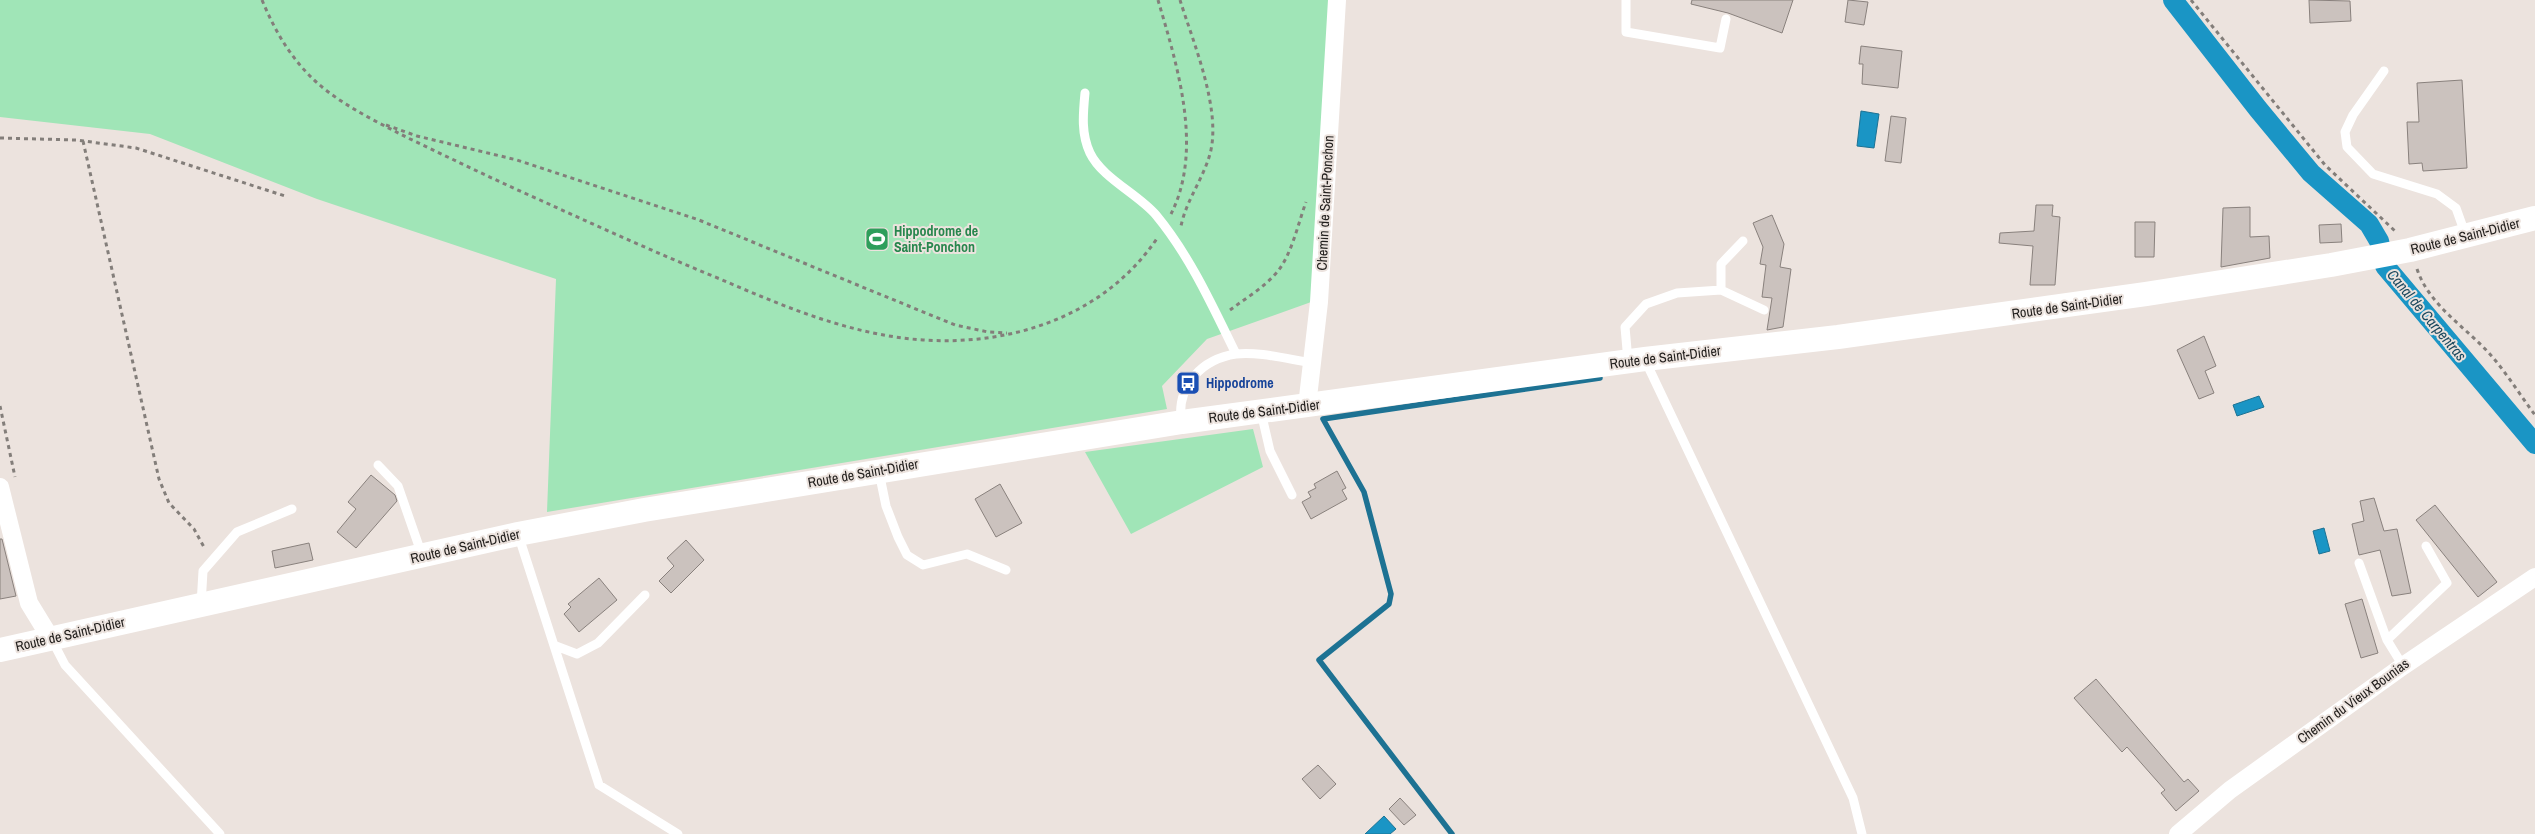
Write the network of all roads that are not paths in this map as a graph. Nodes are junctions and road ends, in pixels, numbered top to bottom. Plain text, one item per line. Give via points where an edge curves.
1 (1337, 0) edge
2 (1626, 0) edge
3 (1726, 19) dead end
4 (2384, 71) dead end
5 (1085, 94) dead end
6 (2535, 218) edge
7 (2466, 236) junction
8 (1743, 241) dead end
9 (1721, 290) junction
10 (1764, 310) dead end
11 (1236, 354) junction
12 (1637, 360) junction
13 (1313, 363) junction
14 (1307, 406) junction
15 (1261, 412) junction
16 (1182, 422) junction
17 (378, 465) dead end
18 (878, 470) junction
19 (0, 488) edge
20 (1292, 495) dead end
21 (292, 509) dead end
22 (518, 534) junction
23 (2426, 546) dead end
24 (422, 555) junction
25 (2359, 563) dead end
26 (1006, 570) dead end
27 (2535, 577) edge
28 (645, 595) dead end
29 (201, 605) junction
30 (51, 639) junction
31 (2387, 640) junction
32 (556, 646) junction
33 (0, 650) edge
34 (2403, 666) junction
35 (2182, 833) edge
36 (220, 834) edge
37 (678, 834) edge
38 (1862, 834) edge

1 - 13 street, Chemin de Saint-Ponchon
2 - 3 lane via 1626,32 1720,48
4 - 7 lane via 2345,132 2347,147 2373,174 2437,194 2456,208
5 - 11 lane via 1084,136 1091,155 1103,170 1140,198 1165,226
6 - 7 main road, Route de Saint-Didier
7 - 12 main road, Route de Saint-Didier via 2370,258 2030,311
8 - 9 lane via 1721,264
9 - 10 lane
9 - 12 lane via 1677,293 1646,304 1625,327
11 - 13 lane
11 - 16 lane via 1199,370 1188,383 1182,399
12 - 14 main road, Route de Saint-Didier
12 - 38 lane via 1853,798
13 - 14 street, Chemin de Saint-Ponchon
14 - 15 main road, Route de Saint-Didier
15 - 16 main road, Route de Saint-Didier
15 - 20 lane via 1270,451
16 - 18 main road, Route de Saint-Didier
17 - 24 lane via 398,486
18 - 22 main road, Route de Saint-Didier
18 - 26 lane via 886,506 907,555 922,565 967,554
19 - 30 street via 30,603
21 - 29 lane via 237,532 203,571
22 - 24 main road, Route de Saint-Didier
22 - 32 lane
23 - 31 lane via 2447,583
24 - 29 main road, Route de Saint-Didier
25 - 31 lane
27 - 34 street, Chemin du Vieux Bounias
28 - 32 lane via 598,643 577,654
29 - 30 main road, Route de Saint-Didier
30 - 33 main road, Route de Saint-Didier
30 - 36 lane via 65,665
31 - 34 lane
32 - 37 lane via 599,785
34 - 35 street, Chemin du Vieux Bounias via 2230,790

